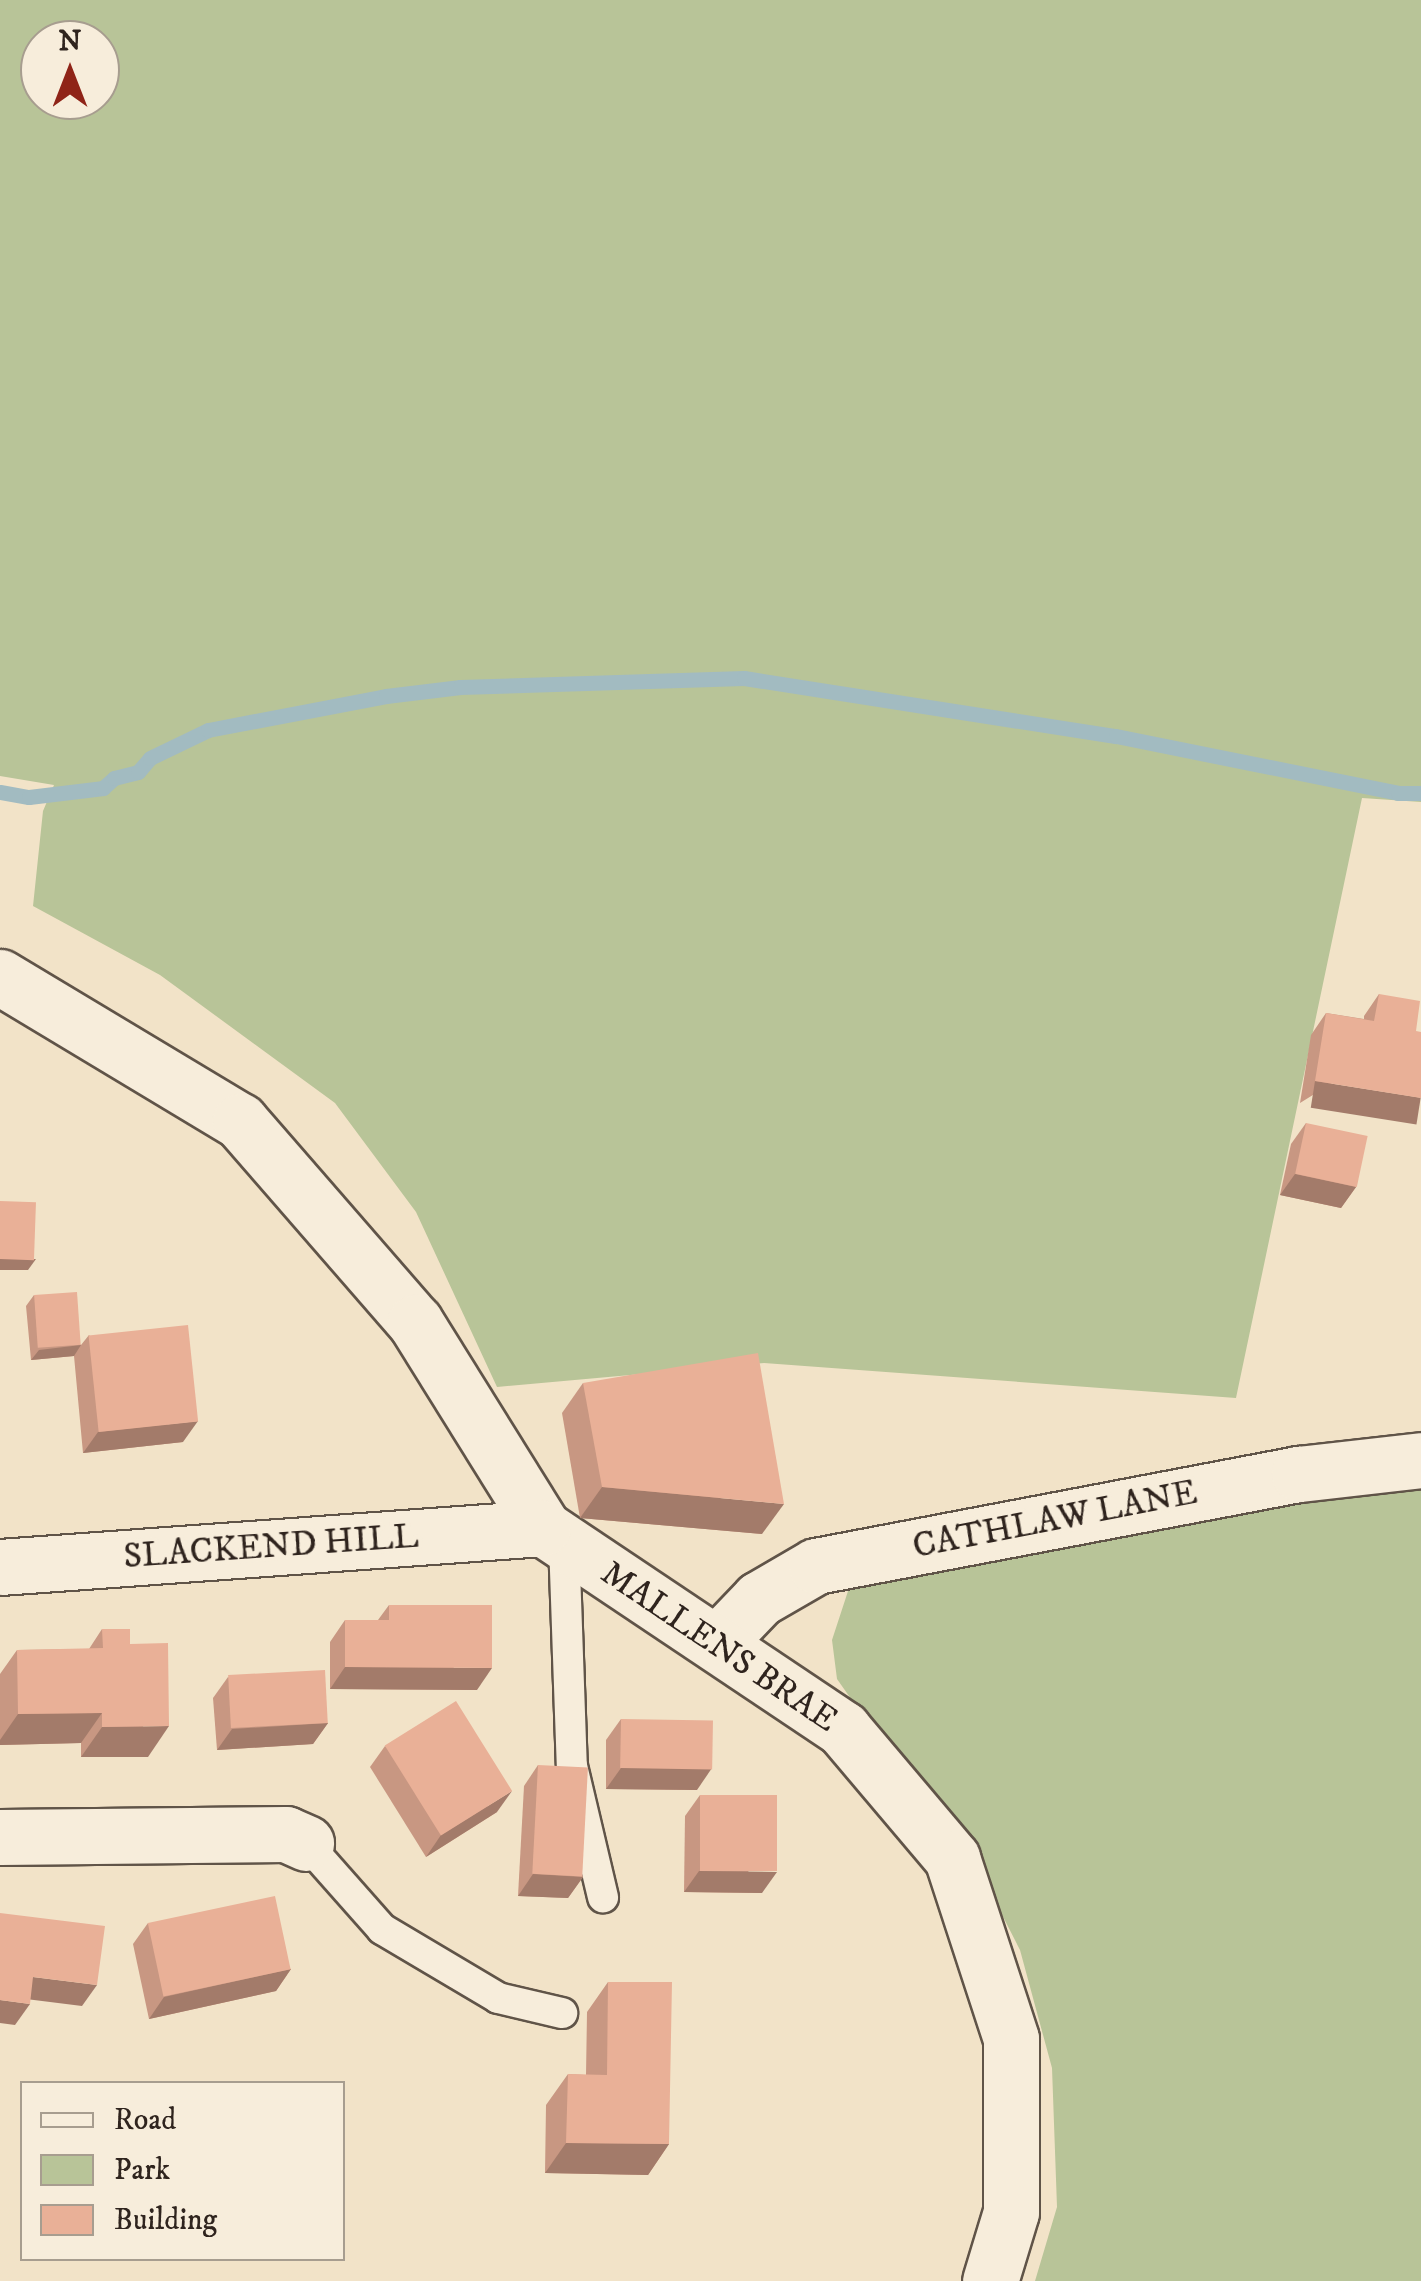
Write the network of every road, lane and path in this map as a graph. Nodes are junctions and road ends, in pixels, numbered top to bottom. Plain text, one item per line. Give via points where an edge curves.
1 (0, 977) edge
2 (1421, 1460) edge
3 (553, 1536) junction
4 (0, 1566) edge
5 (717, 1643) junction
6 (0, 1838) edge
7 (306, 1844) joint
8 (603, 1897) dead end
9 (562, 2013) dead end
10 (990, 2281) edge

1 - 3 main road via 240,1121 415,1322
2 - 5 main road, CATHLAW LANE via 1299,1474 816,1566 759,1599
3 - 4 main road, SLACKEND HILL
3 - 5 main road, MALLENS BRAE
3 - 8 lane via 572,1766
5 - 10 main road, MALLENS BRAE via 843,1729 952,1858 1011,2038 1011,2212
6 - 7 main road via 286,1834
7 - 9 lane via 382,1930 498,1998

